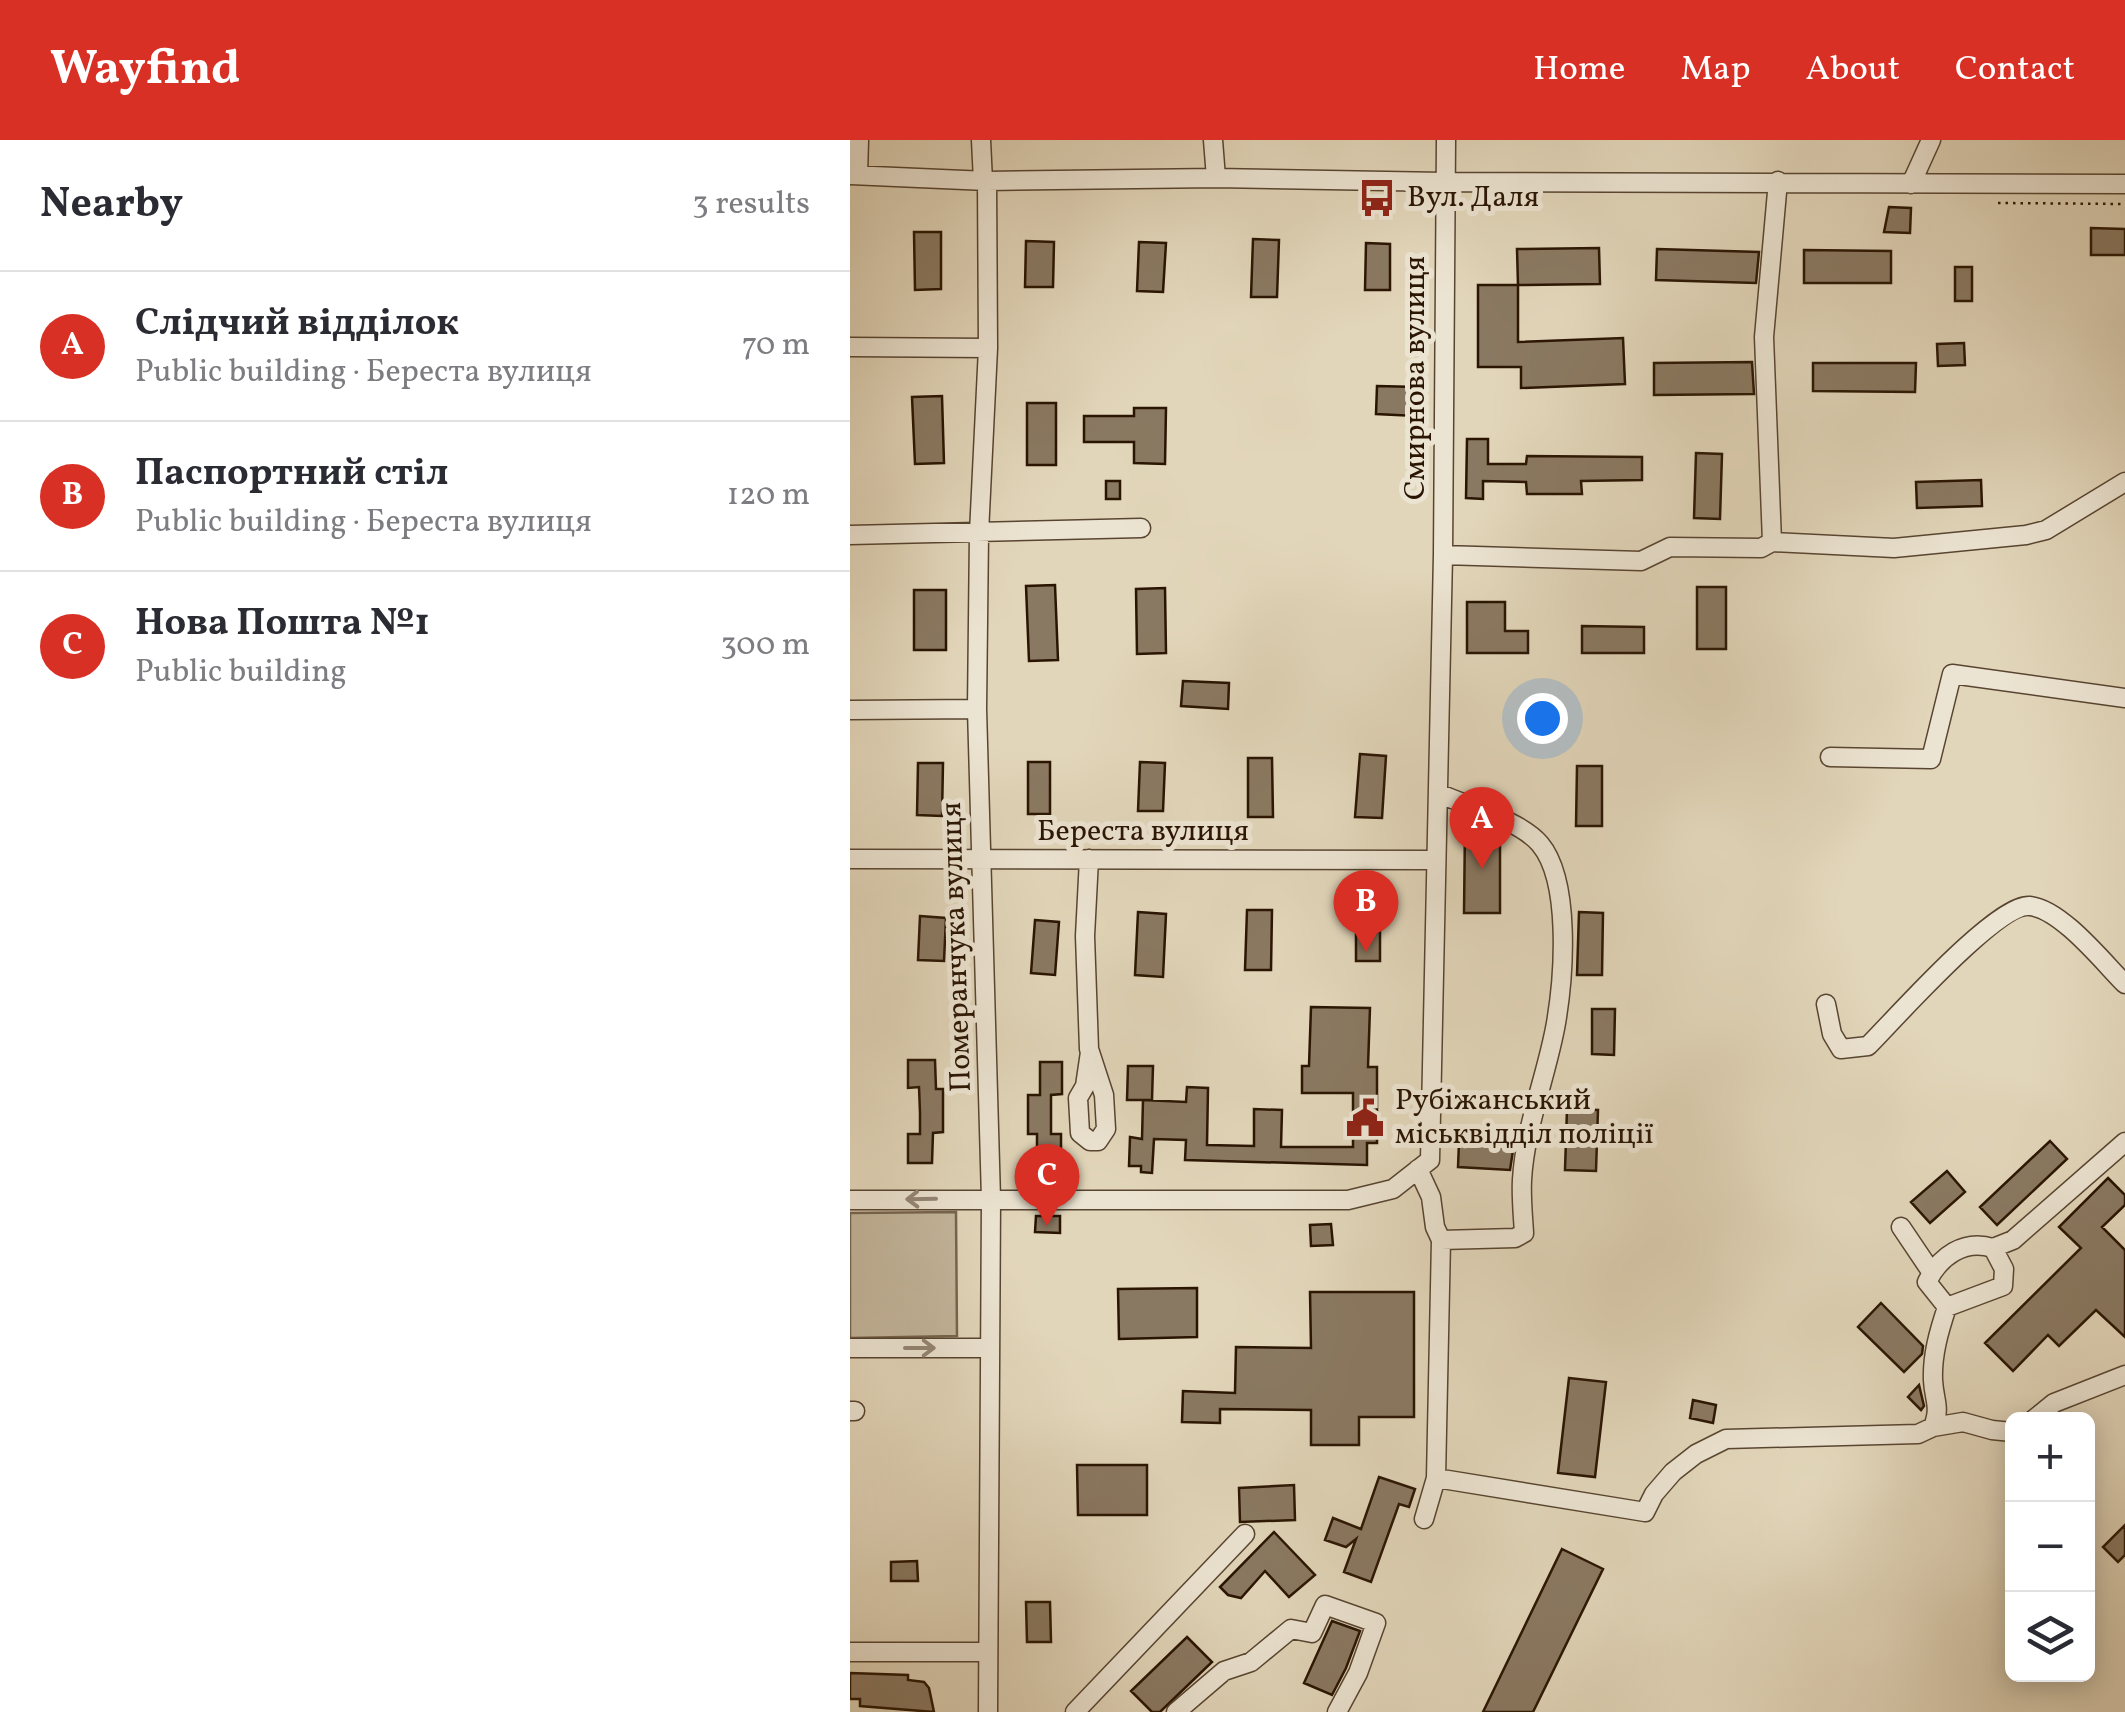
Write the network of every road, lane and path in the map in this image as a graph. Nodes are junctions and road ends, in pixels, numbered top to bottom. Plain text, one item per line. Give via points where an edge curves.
1 (858, 140) edge
2 (981, 140) edge
3 (1213, 140) edge
4 (1446, 140) edge
5 (1931, 140) edge
6 (854, 175) edge
7 (1216, 178) junction
8 (1778, 180) junction
9 (985, 181) junction
10 (1444, 182) junction
11 (1912, 184) junction
12 (2125, 184) edge
13 (1998, 203) dead end
14 (2125, 204) edge
15 (850, 347) edge
16 (988, 348) junction
17 (2125, 482) edge
18 (1141, 528) dead end
19 (979, 533) junction
20 (850, 534) edge
21 (1772, 542) junction
22 (1443, 555) junction
23 (2125, 698) edge
24 (978, 709) junction
25 (850, 710) edge
26 (1830, 757) dead end
27 (1438, 793) junction
28 (850, 859) edge
29 (1089, 859) junction
30 (984, 860) junction
31 (1436, 860) junction
32 (2125, 984) edge
33 (1826, 1004) dead end
34 (1090, 1052) dead end
35 (2125, 1142) edge
36 (1418, 1169) junction
37 (991, 1199) junction
38 (850, 1200) edge
39 (1901, 1227) dead end
40 (1441, 1240) junction
41 (1993, 1248) junction
42 (1932, 1274) junction
43 (1947, 1308) junction
44 (850, 1348) edge
45 (990, 1348) junction
46 (2125, 1375) edge
47 (2043, 1412) edge
48 (1933, 1427) junction
49 (2005, 1431) edge
50 (1436, 1478) junction
51 (1424, 1519) dead end
52 (1245, 1534) dead end
53 (850, 1652) edge
54 (988, 1652) junction
55 (988, 1712) edge
56 (1075, 1712) edge
57 (1176, 1712) edge
58 (1337, 1712) edge

1 - 6 street
2 - 9 street, Померанчука вулиця
3 - 7 street
4 - 10 street, Смирнова вулиця
5 - 11 street
6 - 9 street
7 - 9 street
7 - 10 street
8 - 10 street
8 - 11 street
8 - 21 street via 1764,336
9 - 16 street, Померанчука вулиця
10 - 22 street, Смирнова вулиця
11 - 12 street
13 - 14 path
15 - 16 street
16 - 19 street, Померанчука вулиця
17 - 21 street via 2046,530 2026,535 1894,548
18 - 19 street
19 - 20 street
19 - 24 street, Померанчука вулиця
21 - 22 street via 1761,548 1670,548 1641,561
22 - 27 street, Смирнова вулиця
23 - 26 street via 1952,674 1931,759
24 - 25 street
24 - 30 street, Померанчука вулиця
27 - 31 street, Смирнова вулиця
27 - 40 street via 1538,840 1560,890 1561,957 1556,1022 1522,1178 1524,1233
28 - 30 street, Береста вулиця
29 - 30 street, Береста вулиця
29 - 31 street, Береста вулиця
29 - 34 street
30 - 37 street, Померанчука вулиця
31 - 36 street, Смирнова вулиця via 1430,1160
32 - 33 street via 2062,922 2027,905 1984,929 1868,1046 1841,1049
35 - 41 street via 2013,1240
36 - 37 street via 1393,1189 1348,1200
36 - 40 street
37 -> 38 street
37 - 45 street, Померанчука вулиця
39 - 42 street
40 - 50 street
41 - 42 street via 1978,1243 1956,1251
41 - 43 street via 2004,1269 2003,1286
42 - 43 street via 1928,1282
43 - 48 street via 1936,1341 1939,1411
44 -> 45 street
45 - 54 street, Померанчука вулиця
46 - 47 street
48 - 49 street via 1963,1422
48 - 50 street via 1918,1434 1726,1439 1674,1472 1645,1512
50 - 51 street
52 - 56 street
53 - 54 street
54 - 55 street, Померанчука вулиця
57 - 58 street via 1224,1671 1251,1662 1291,1629 1312,1633 1325,1605 1376,1623

